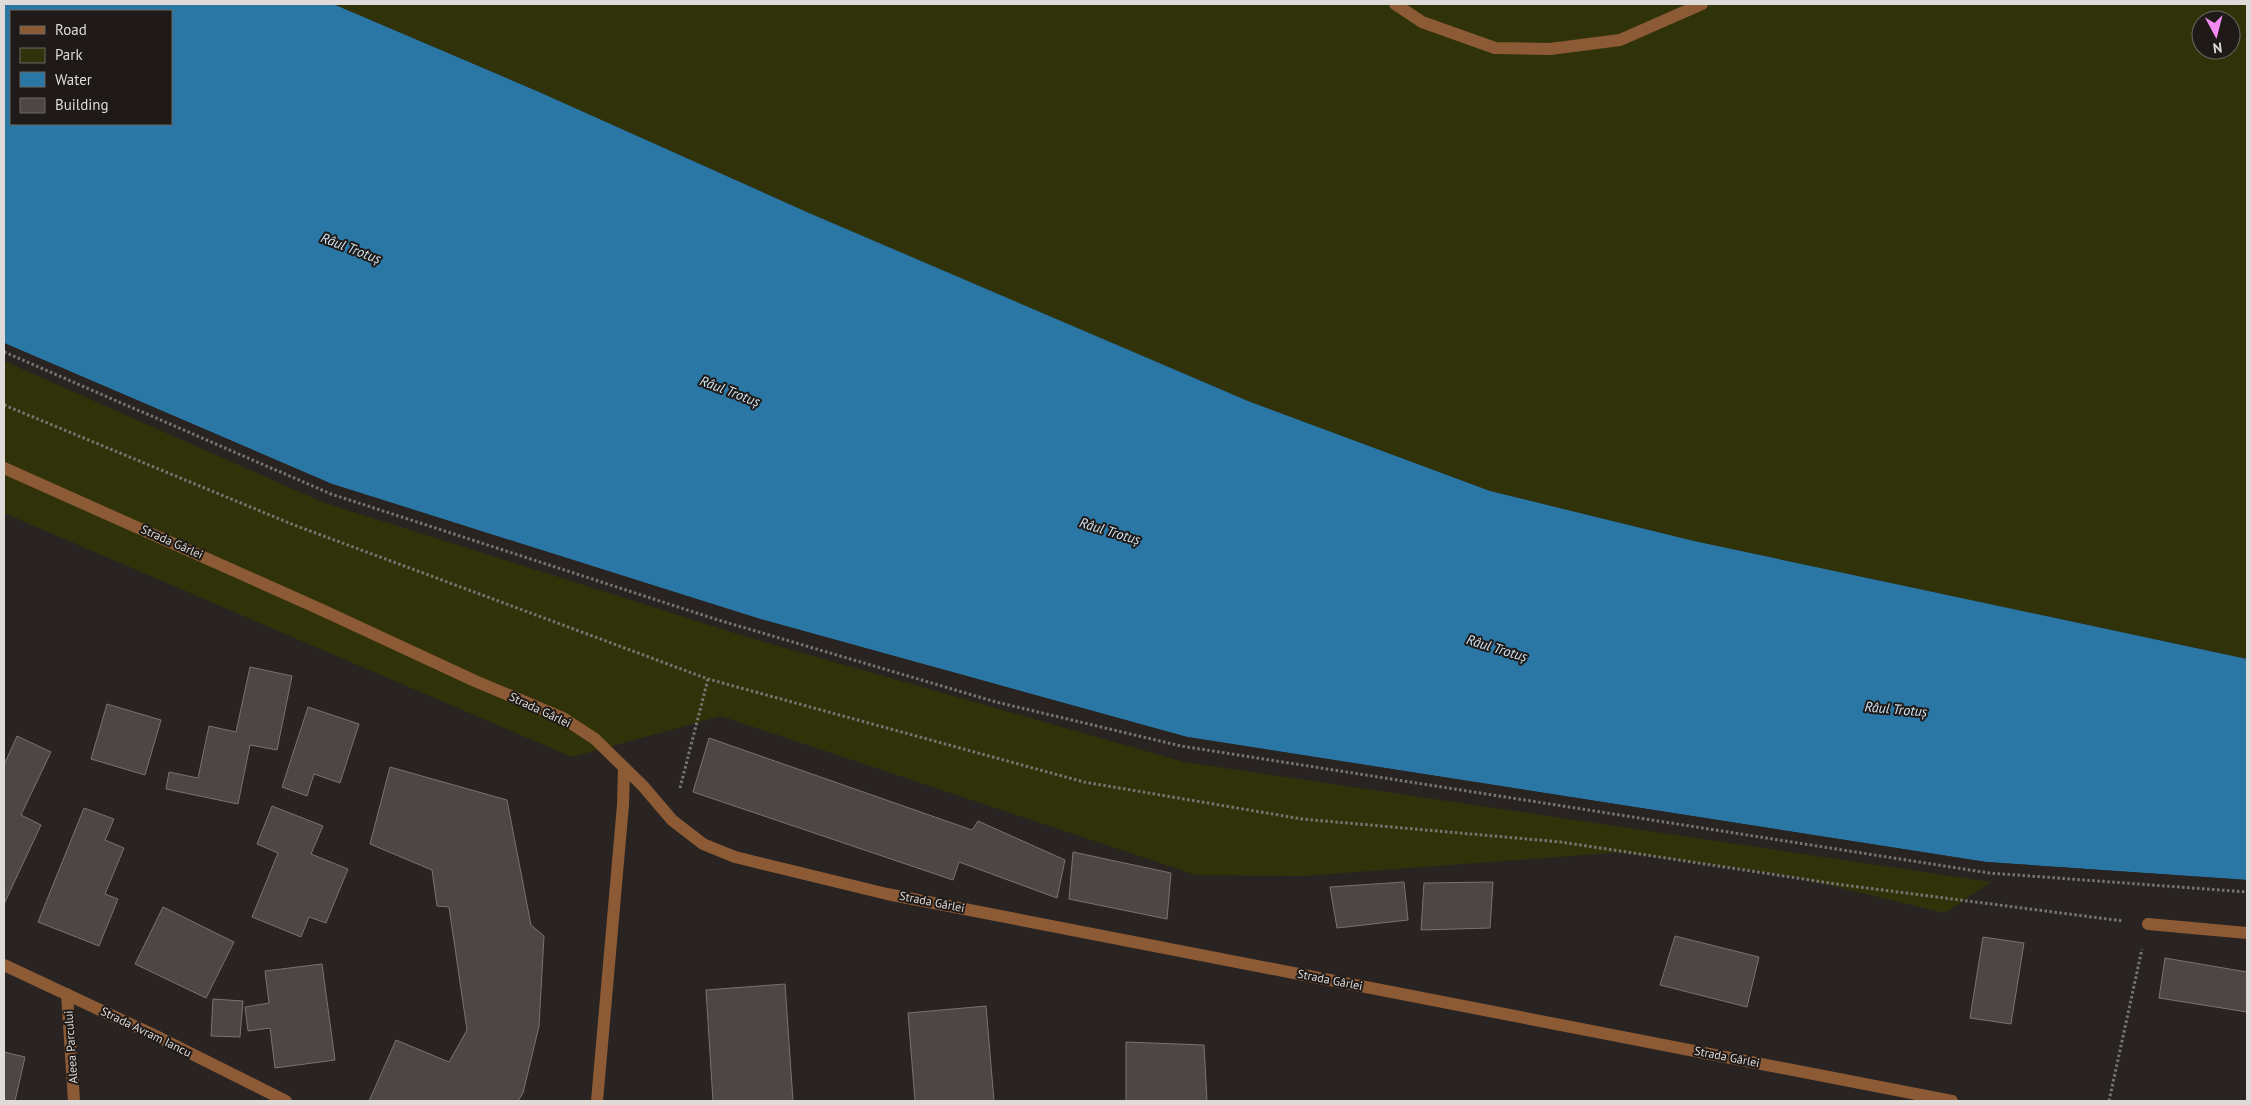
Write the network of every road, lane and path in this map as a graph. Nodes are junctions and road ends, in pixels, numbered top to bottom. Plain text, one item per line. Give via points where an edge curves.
1 (1395, 4) edge
2 (1702, 4) edge
3 (4, 352) edge
4 (4, 405) edge
5 (4, 468) edge
6 (708, 680) junction
7 (624, 768) junction
8 (672, 820) junction
9 (2247, 892) edge
10 (2148, 924) junction
11 (2247, 933) edge
12 (4, 965) edge
13 (67, 994) junction
14 (74, 1101) edge
15 (286, 1101) edge
16 (596, 1101) edge
17 (1952, 1101) edge
18 (2109, 1101) edge

1 - 2 street via 1422,22 1495,48 1550,49 1620,40
3 - 9 path via 331,494 715,619 1016,707 1181,746 1990,873
4 - 6 path via 294,525
5 - 7 street, Strada Gârlei via 562,718 595,739
6 - 8 path
6 - 10 path via 1084,782 1302,819 1561,842 1836,884
7 - 8 street, Strada Gârlei
7 - 16 street
8 - 17 street, Strada Gârlei via 703,844 735,857 878,892
10 - 11 street
10 - 18 path
12 - 13 street, Strada Avram Iancu
13 - 14 street, Aleea Parcului
13 - 15 street, Strada Avram Iancu

